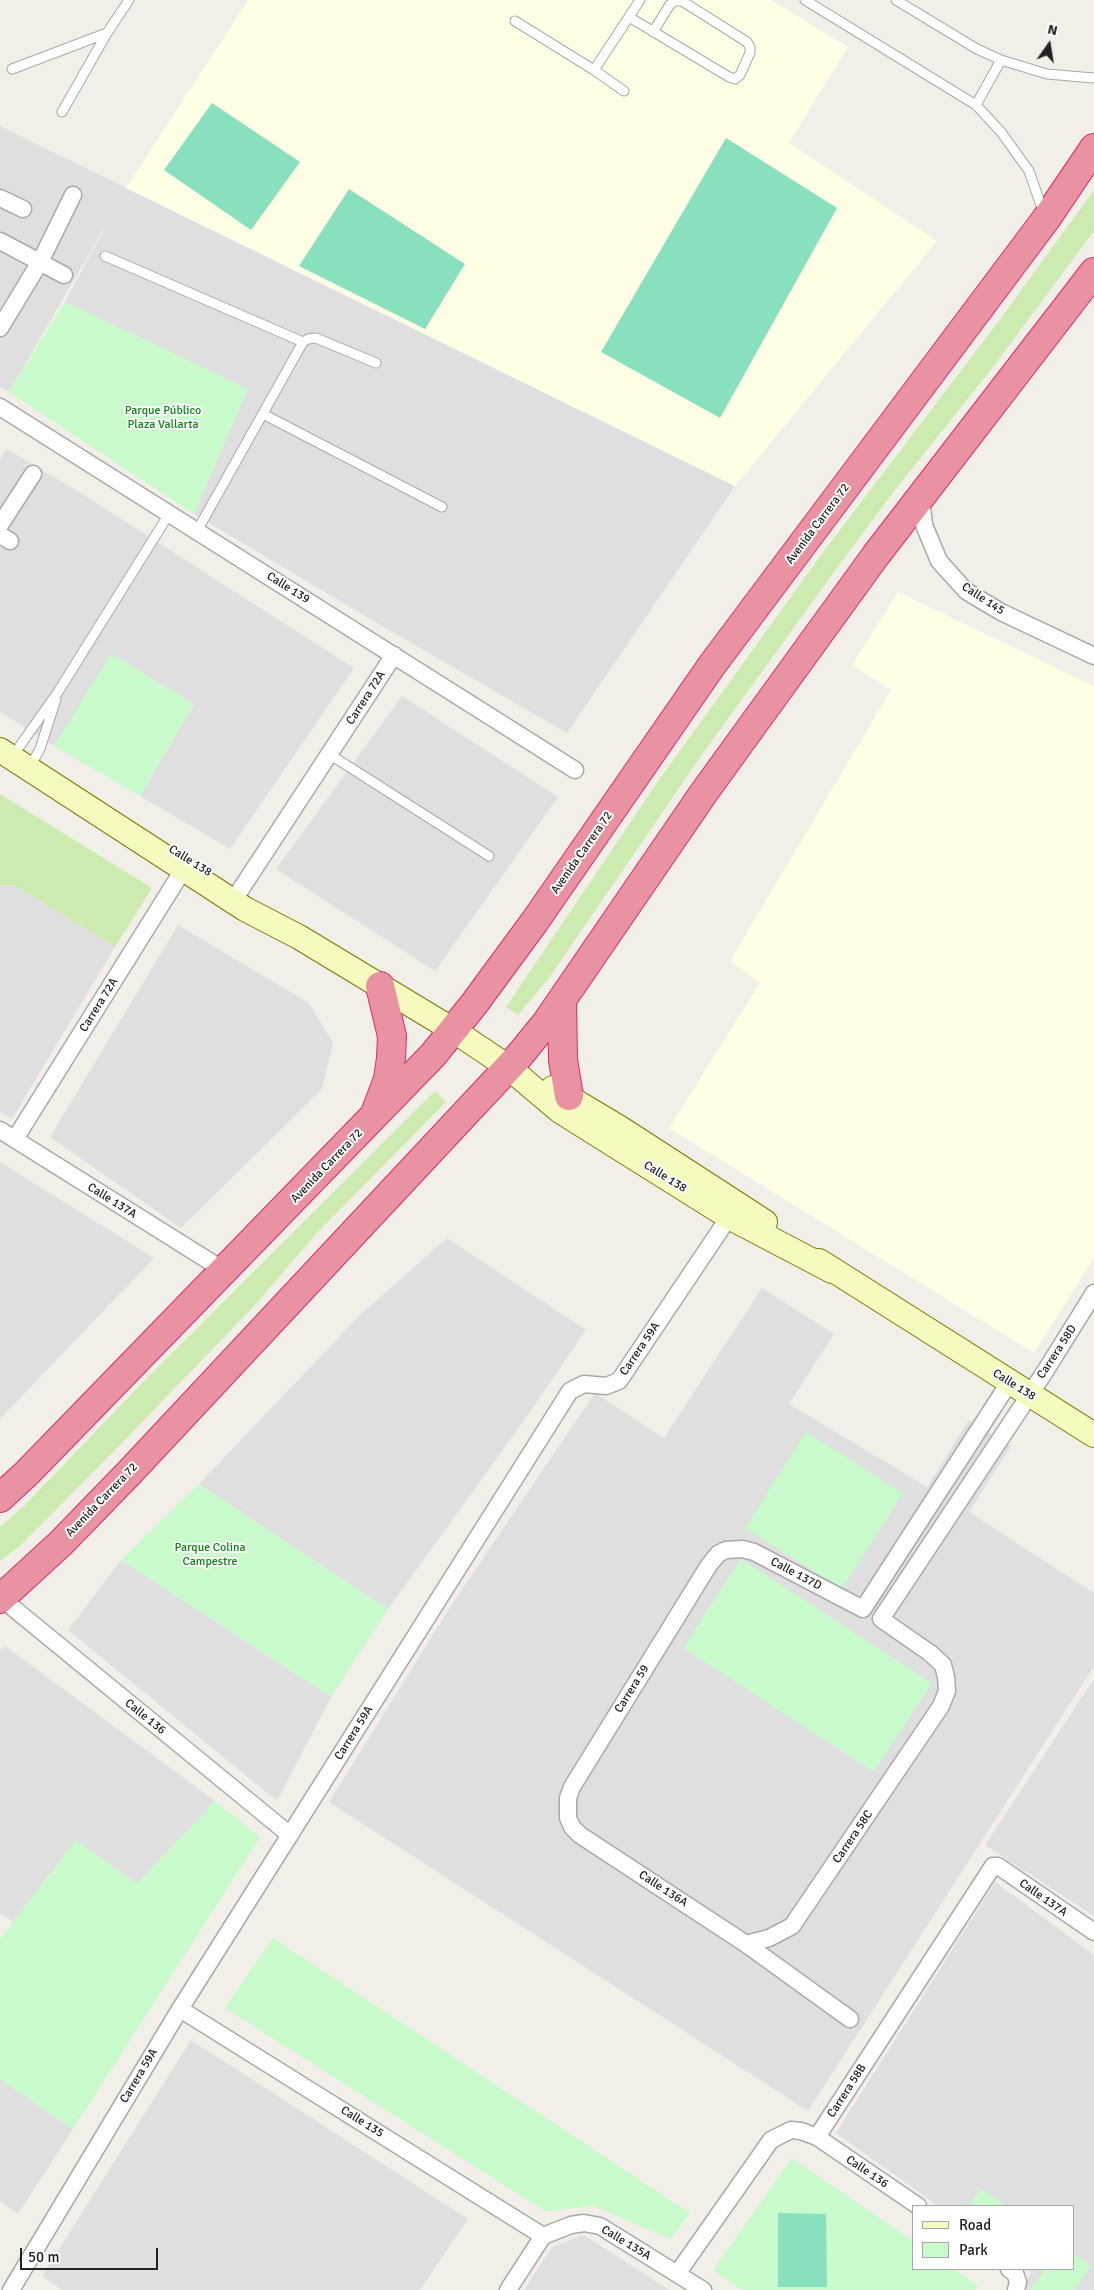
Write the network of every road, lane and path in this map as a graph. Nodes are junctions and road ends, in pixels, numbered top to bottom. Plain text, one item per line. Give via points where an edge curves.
1 (130, 0) edge
2 (640, 0) edge
3 (806, 0) edge
4 (896, 0) edge
5 (629, 17) junction
6 (515, 21) dead end
7 (106, 32) junction
8 (653, 32) junction
9 (1001, 60) junction
10 (12, 69) dead end
11 (594, 70) junction
12 (1094, 78) edge
13 (624, 91) dead end
14 (976, 104) junction
15 (62, 112) dead end
16 (1094, 148) edge
17 (73, 195) dead end
18 (0, 198) edge
19 (22, 209) dead end
20 (1046, 219) junction
21 (0, 241) edge
22 (105, 256) dead end
23 (40, 262) junction
24 (1094, 272) edge
25 (64, 275) dead end
26 (0, 328) edge
27 (303, 342) junction
28 (376, 363) dead end
29 (0, 407) edge
30 (263, 414) junction
31 (33, 474) dead end
32 (921, 498) junction
33 (442, 507) dead end
34 (169, 514) junction
35 (0, 525) edge
36 (197, 531) junction
37 (394, 655) junction
38 (1094, 656) edge
39 (58, 692) junction
40 (329, 754) junction
41 (13, 759) edge
42 (575, 770) dead end
43 (73, 797) junction
44 (490, 856) dead end
45 (184, 870) junction
46 (239, 892) junction
47 (299, 937) junction
48 (380, 986) junction
49 (562, 1001) junction
50 (453, 1030) junction
51 (508, 1067) junction
52 (569, 1096) junction
53 (372, 1121) junction
54 (0, 1130) edge
55 (15, 1139) junction
56 (729, 1217) junction
57 (225, 1271) junction
58 (832, 1271) junction
59 (1094, 1293) edge
60 (1018, 1388) junction
61 (1094, 1435) edge
62 (950, 1473) junction
63 (969, 1485) junction
64 (0, 1498) edge
65 (726, 1550) joint
66 (1, 1598) edge
67 (863, 1609) joint
68 (941, 1706) joint
69 (290, 1835) junction
70 (580, 1835) joint
71 (993, 1866) joint
72 (1094, 1932) edge
73 (746, 1944) junction
74 (180, 2009) junction
75 (850, 2019) dead end
76 (817, 2137) junction
77 (917, 2205) edge
78 (543, 2236) junction
79 (1012, 2271) edge
80 (677, 2274) junction
81 (11, 2290) edge
82 (508, 2290) edge
83 (703, 2290) edge
84 (1016, 2290) edge

1 - 7 lane
2 - 5 lane
3 - 14 lane
4 - 9 lane
5 - 8 lane
5 - 11 lane
6 - 11 lane
7 - 10 lane
7 - 15 lane
8 - 8 lane via 735,79 750,53 747,42 682,1 674,1 669,6
9 - 12 lane via 1046,74
9 - 14 lane
11 - 13 lane
14 - 20 lane via 1001,132 1028,171
16 - 20 highway, Avenida Carrera 72
17 - 23 street
18 - 19 street
20 - 50 highway, Avenida Carrera 72 via 712,665 535,921
21 - 23 street
22 - 27 lane
23 - 25 street
23 - 26 street
24 - 32 highway, Avenida Carrera 72
27 - 28 lane via 316,338
27 - 30 lane
29 - 34 street, Calle 139
30 - 33 lane
30 - 36 lane
31 - 35 street
32 - 38 street, Calle 145 via 924,525 939,562 966,591 1001,612
32 - 49 highway, Avenida Carrera 72 via 705,791
34 - 36 street, Calle 139
34 - 39 lane
36 - 37 street, Calle 139
37 - 40 street, Carrera 72A
37 - 42 street, Calle 139
39 - 41 lane
39 - 41 lane via 40,749
40 - 44 lane
40 - 46 street, Carrera 72A
41 - 43 main road, Calle 138
43 - 45 main road, Calle 138
43 - 46 main road, Calle 138 via 126,822
45 - 47 main road, Calle 138 via 245,909
45 - 55 street, Carrera 72A
46 - 47 main road, Calle 138
47 - 48 main road, Calle 138
48 - 50 main road, Calle 138
48 - 53 highway via 392,1036 391,1058 388,1079
49 - 51 highway, Avenida Carrera 72
49 - 52 highway via 563,1060
50 - 51 main road, Calle 138
50 - 53 highway, Avenida Carrera 72 via 424,1067
51 - 52 main road, Calle 138
51 - 56 main road, Calle 138 via 560,1110
51 - 66 highway, Avenida Carrera 72 via 129,1473
52 - 58 main road, Calle 138 via 738,1203
53 - 57 highway, Avenida Carrera 72
54 - 55 street, Calle 137A
55 - 57 street, Calle 137A
56 - 58 main road, Calle 138
56 - 69 street, Carrera 59A via 618,1381 606,1386 584,1384 570,1391
57 - 64 highway, Avenida Carrera 72
58 - 60 main road, Calle 138
59 - 60 street, Carrera 58D
60 - 61 main road, Calle 138
60 - 62 street, Carrera 58D
60 - 63 street, Carrera 58D
62 - 63 street
62 - 67 street, Carrera 58D
63 - 68 street, Carrera 58D via 881,1618 943,1666 947,1691
65 - 67 street, Calle 137D via 754,1552
65 - 70 street, Carrera 59 via 708,1565 572,1787 568,1818
66 - 69 street, Calle 136
68 - 73 street, Carrera 58C via 792,1926 769,1938
69 - 74 street, Carrera 59A
70 - 73 street, Calle 136A
71 - 72 street, Calle 137A via 998,1866
71 - 76 street, Carrera 58B
73 - 75 street, Calle 136A
74 - 78 street, Calle 135
74 - 81 street, Carrera 59A
76 - 77 street, Calle 136
76 - 80 street via 791,2130 771,2140
78 - 80 street, Calle 135A via 571,2224 600,2226
78 - 82 street
79 - 84 street via 1018,2282
80 - 83 street, Calle 135A

